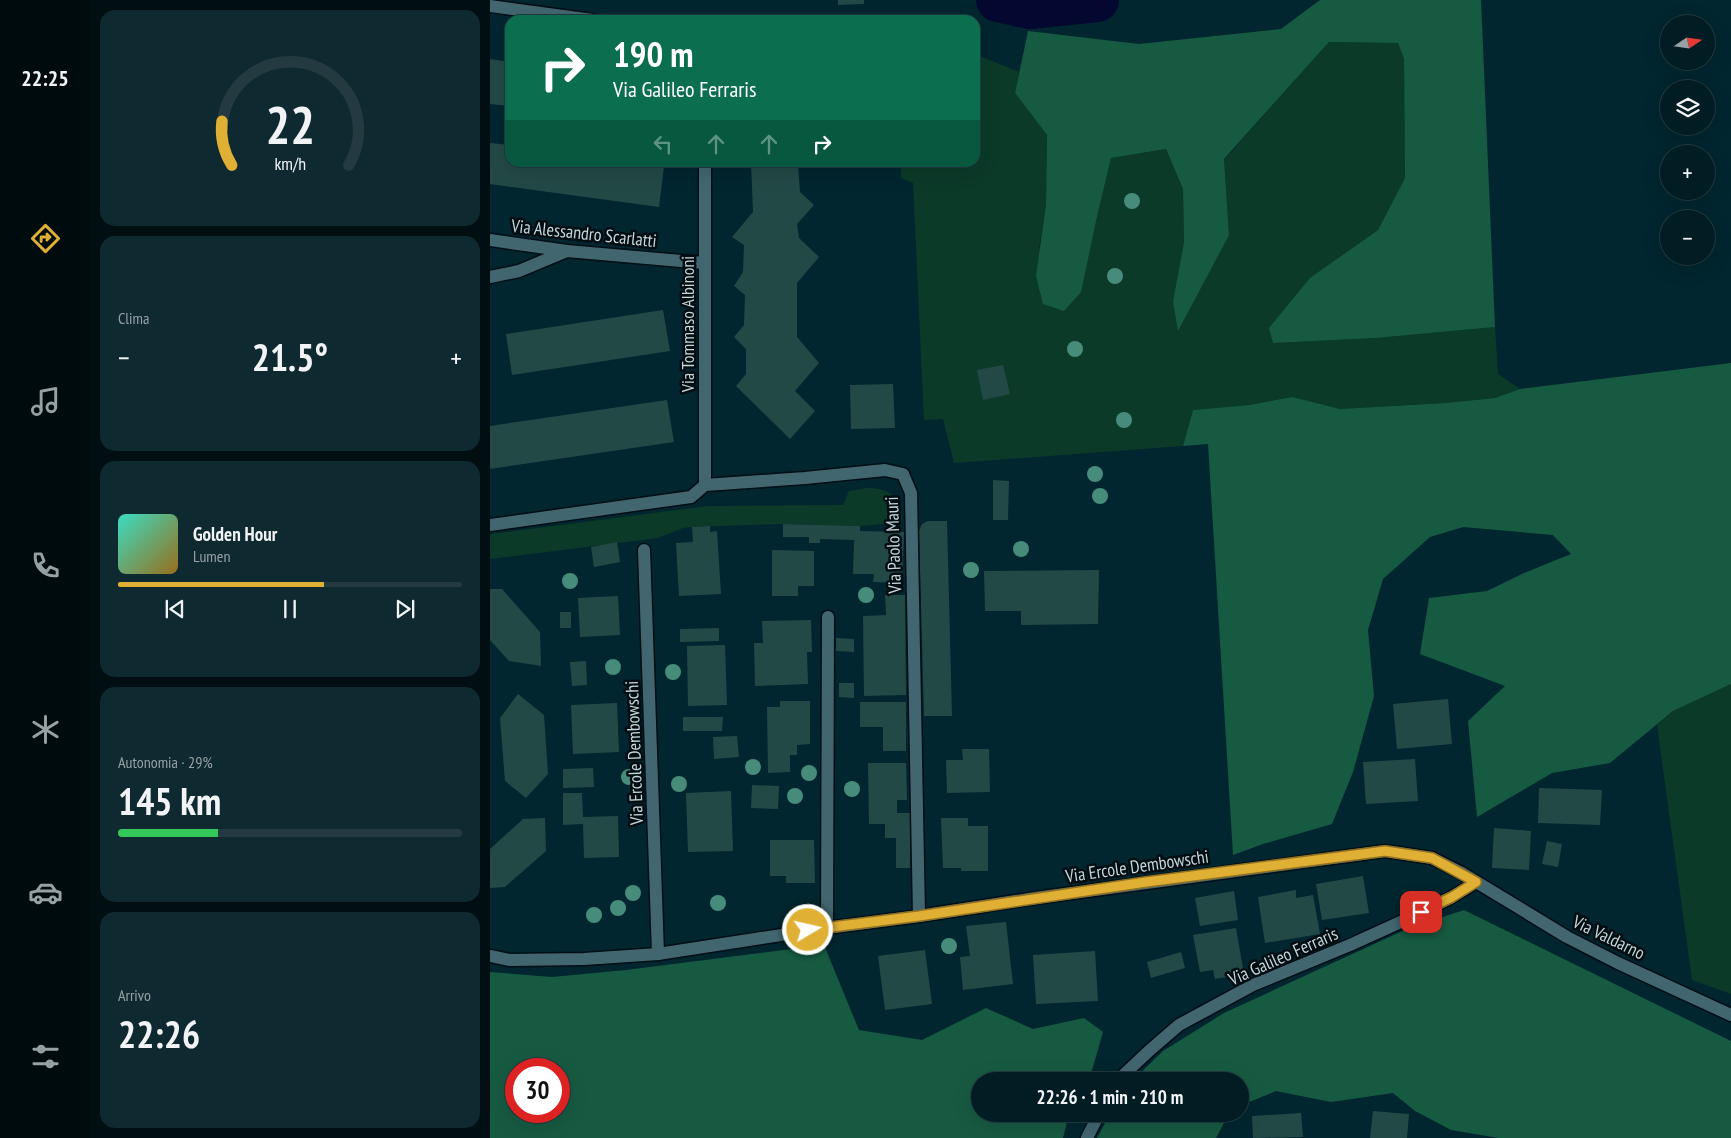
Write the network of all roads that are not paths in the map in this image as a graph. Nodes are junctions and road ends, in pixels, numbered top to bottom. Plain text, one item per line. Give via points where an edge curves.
1 (490, 6) edge
2 (556, 15) edge
3 (705, 167) edge
4 (490, 240) edge
5 (567, 251) junction
6 (704, 263) junction
7 (490, 277) edge
8 (705, 485) junction
9 (490, 525) edge
10 (644, 550) dead end
11 (828, 618) dead end
12 (1476, 882) junction
13 (919, 916) junction
14 (827, 928) junction
15 (658, 954) junction
16 (490, 956) edge
17 (1731, 1015) edge
18 (1127, 1072) edge
19 (1095, 1122) edge
20 (1087, 1138) edge

1 - 2 street
3 - 6 street, Via Tommaso Albinoni
4 - 5 street, Via Alessandro Scarlatti
5 - 6 street, Via Alessandro Scarlatti
5 - 7 street via 519,271
6 - 8 street, Via Tommaso Albinoni
8 - 9 street, Via Paolo Mauri via 691,497
8 - 13 street, Via Paolo Mauri via 885,470 904,474 911,493
10 - 15 street, Via Ercole Dembowschi
11 - 14 street
12 - 13 street, Via Ercole Dembowschi via 1432,858 1385,851
12 - 17 street, Via Valdarno via 1567,937
12 - 18 street, Via Galileo Ferraris via 1397,924 1253,985 1180,1025
13 - 14 street, Via Ercole Dembowschi
14 - 15 street, Via Ercole Dembowschi
15 - 16 street, Via Ercole Dembowschi via 510,960
19 - 20 street

